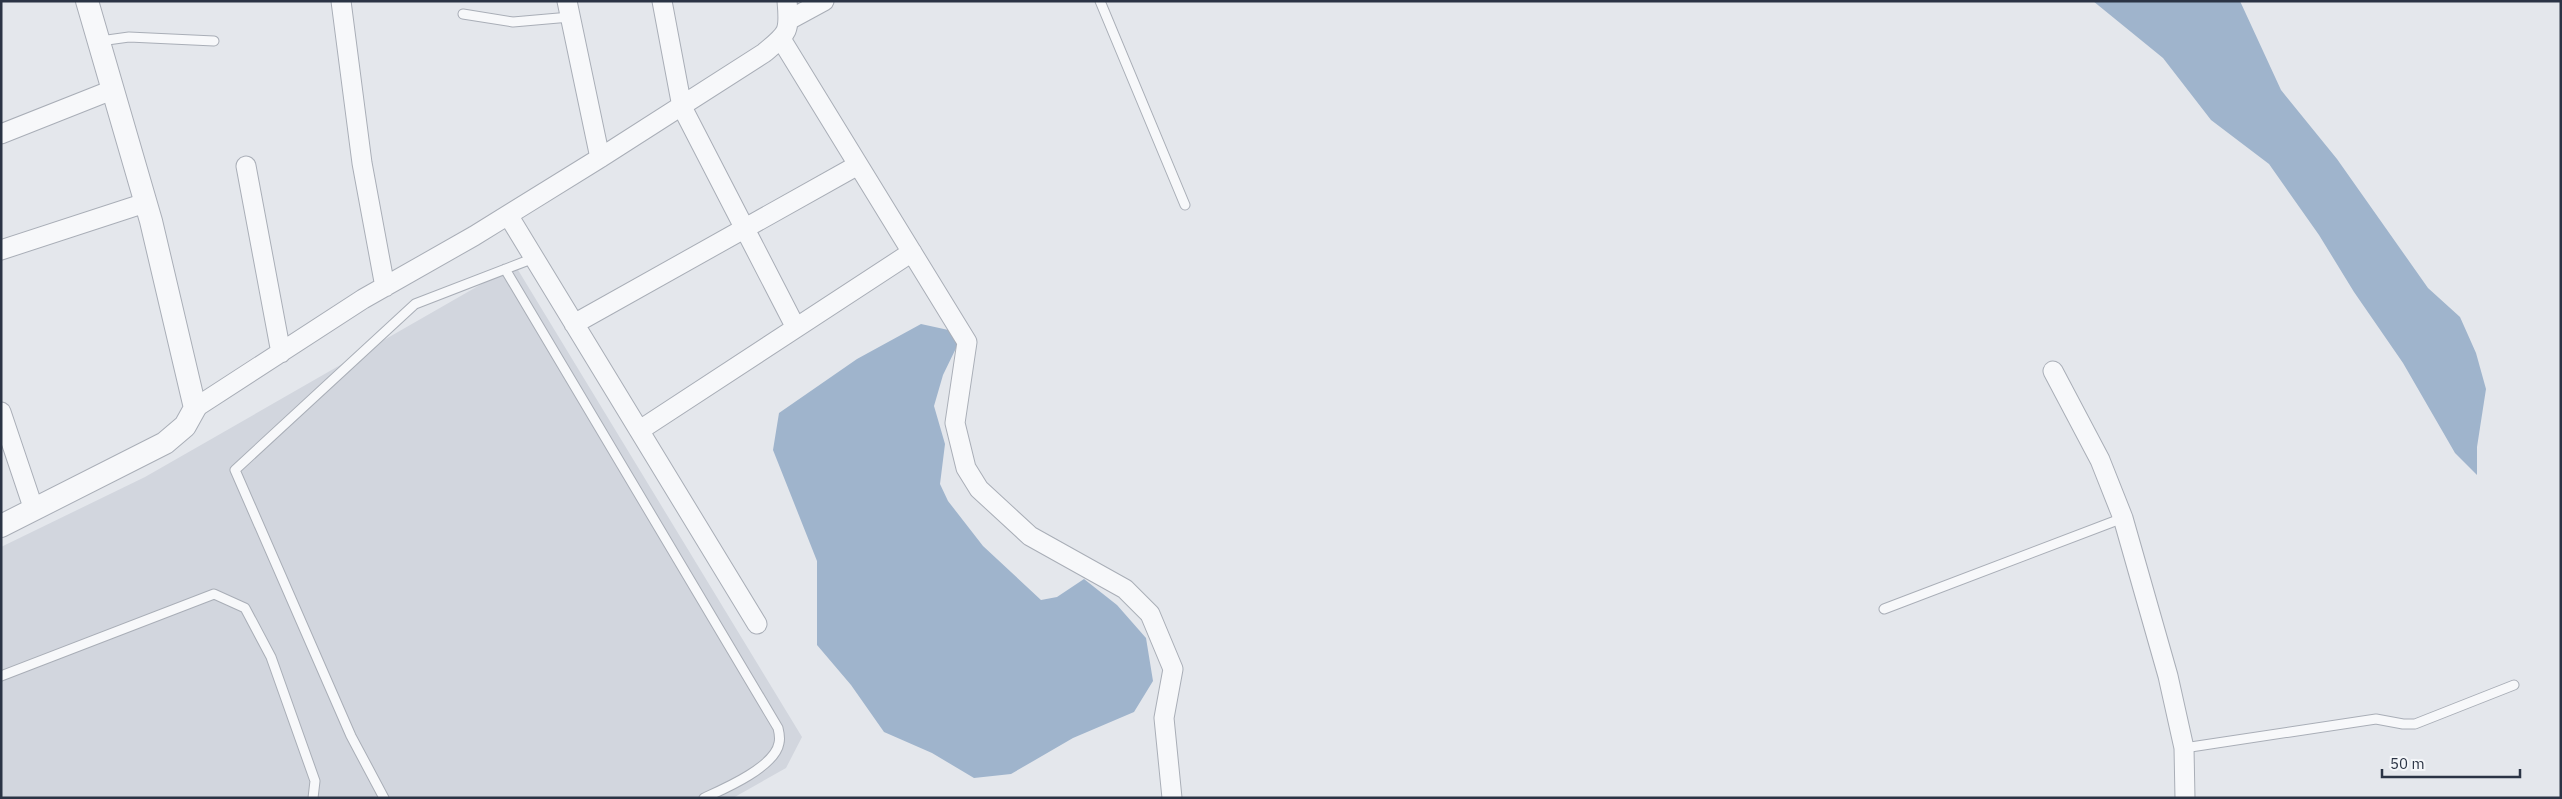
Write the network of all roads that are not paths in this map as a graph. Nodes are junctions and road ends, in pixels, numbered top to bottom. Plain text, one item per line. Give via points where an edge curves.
1 (87, 1) edge
2 (341, 1) edge
3 (662, 1) edge
4 (788, 1) edge
5 (824, 1) edge
6 (1100, 1) edge
7 (569, 9) edge
8 (463, 14) dead end
9 (789, 20) junction
10 (781, 39) junction
11 (214, 40) dead end
12 (98, 41) junction
13 (112, 90) junction
14 (682, 107) junction
15 (1, 134) edge
16 (600, 158) junction
17 (858, 165) junction
18 (246, 166) dead end
19 (145, 203) junction
20 (1185, 206) dead end
21 (508, 215) junction
22 (744, 228) junction
23 (1, 250) edge
24 (912, 252) junction
25 (534, 258) junction
26 (505, 269) junction
27 (385, 287) junction
28 (574, 324) junction
29 (796, 328) junction
30 (281, 353) junction
31 (2053, 371) dead end
32 (195, 408) junction
33 (1, 412) edge
34 (640, 430) junction
35 (34, 510) junction
36 (2123, 518) junction
37 (1, 526) edge
38 (1884, 609) dead end
39 (757, 624) dead end
40 (1, 676) edge
41 (2514, 685) dead end
42 (2184, 748) junction
43 (313, 798) edge
44 (384, 798) edge
45 (704, 798) edge
46 (1172, 798) edge
47 (2185, 798) edge

1 - 12 street
2 - 27 street via 362,163
3 - 14 street
4 - 9 street
5 - 9 street
6 - 20 lane
7 - 8 lane via 514,22
7 - 16 street
9 - 10 street via 786,35
10 - 14 street
10 - 17 street
11 - 12 lane via 130,37
12 - 13 street
13 - 15 street
13 - 19 street
14 - 16 street
14 - 22 street
16 - 21 street
17 - 22 street
17 - 24 street
18 - 30 street
19 - 23 street
19 - 32 street
21 - 25 street
21 - 27 street
22 - 28 street
22 - 29 street
24 - 29 street
24 - 46 street via 967,342 955,424 966,468 978,489 1030,536 1125,589 1150,614 1173,669 1164,718
25 - 26 lane
25 - 28 street
26 - 44 lane via 415,304 236,470 351,736
26 - 45 lane via 778,728 780,744 771,760 733,785
27 - 30 street
28 - 34 street
29 - 34 street
30 - 32 street
31 - 36 street via 2100,460
32 - 35 street via 185,426 165,443
33 - 35 street
34 - 39 street
35 - 37 street
36 - 38 lane
36 - 42 street via 2168,676
40 - 43 lane via 214,594 245,608 272,657 315,781
41 - 42 lane via 2415,724 2376,719
42 - 47 street

